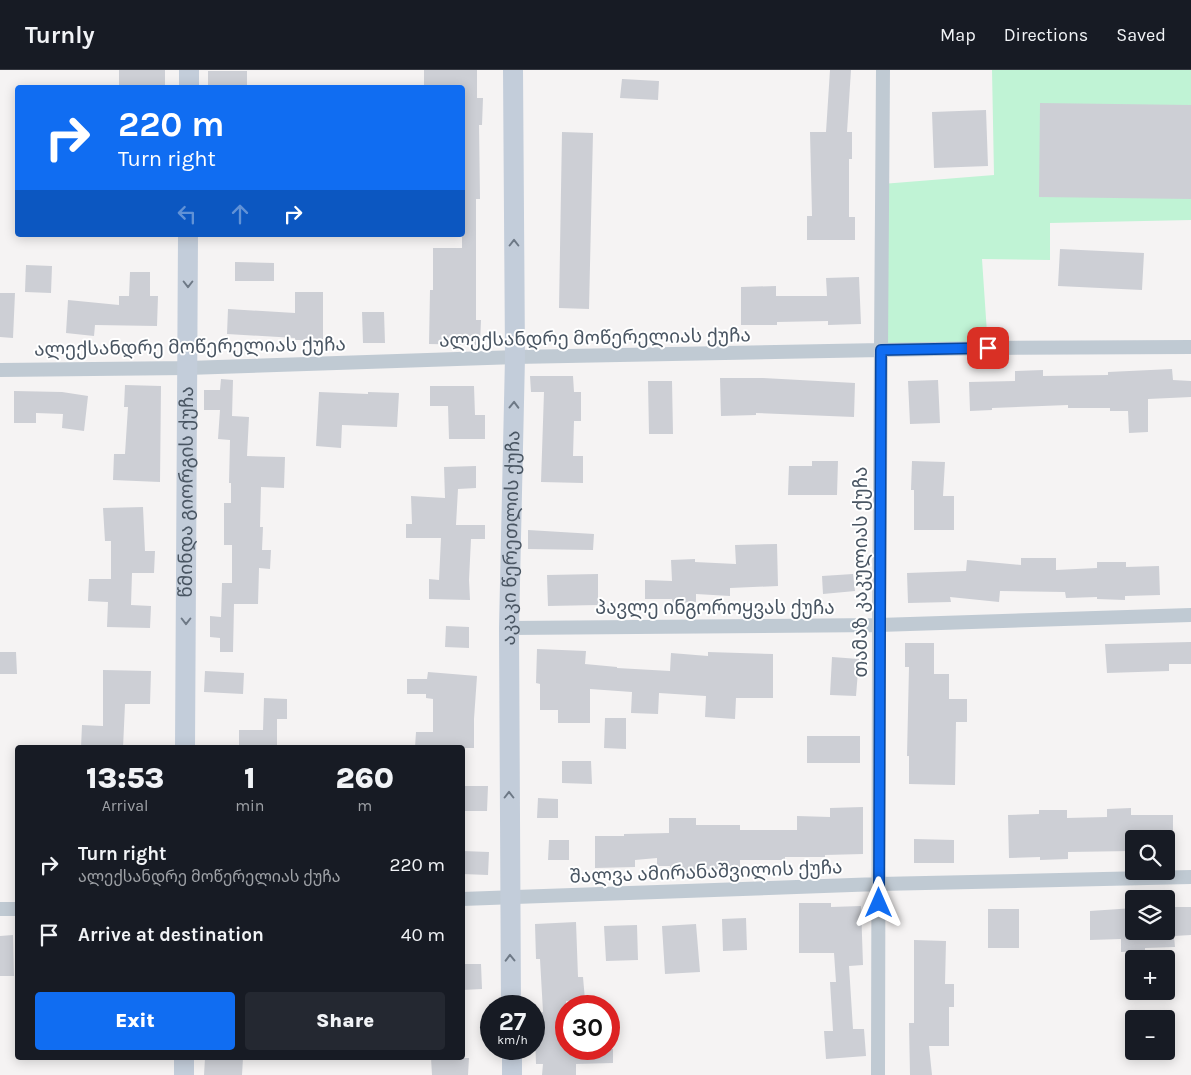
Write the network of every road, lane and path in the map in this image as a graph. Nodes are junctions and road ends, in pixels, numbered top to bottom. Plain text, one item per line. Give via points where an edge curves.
1 (189, 70) edge
2 (513, 70) edge
3 (883, 70) edge
4 (189, 85) edge
5 (188, 237) edge
6 (1191, 347) edge
7 (881, 350) junction
8 (515, 357) junction
9 (187, 368) junction
10 (0, 370) edge
11 (1191, 615) edge
12 (879, 625) junction
13 (509, 628) junction
14 (185, 745) edge
15 (1191, 876) edge
16 (879, 884) junction
17 (510, 898) junction
18 (465, 899) edge
19 (0, 909) edge
20 (15, 909) edge
21 (511, 995) edge
22 (184, 1060) edge
23 (512, 1060) edge
24 (184, 1075) edge
25 (512, 1075) edge
26 (878, 1075) edge

1 - 4 main road
8 -> 2 main road, აკაკი წერეთლის ქუჩა
3 - 7 street, თამაზ კაკულიას ქუჩა
5 -> 9 main road, წმინდა გიორგის ქუჩა
6 - 7 street, ალექსანდრე მოწერელიას ქუჩა
7 - 8 street, ალექსანდრე მოწერელიას ქუჩა
7 - 12 street, თამაზ კაკულიას ქუჩა
8 - 9 street, ალექსანდრე მოწერელიას ქუჩა
13 -> 8 main road, აკაკი წერეთლის ქუჩა
9 - 10 street, ალექსანდრე მოწერელიას ქუჩა
9 -> 14 main road, წმინდა გიორგის ქუჩა
11 - 12 street, პავლე ინგოროყვას ქუჩა
12 - 13 street, პავლე ინგოროყვას ქუჩა
12 - 16 street, თამაზ კაკულიას ქუჩა
17 -> 13 main road, აკაკი წერეთლის ქუჩა
15 - 16 street, შალვა ამირანაშვილის ქუჩა
16 - 17 street, შალვა ამირანაშვილის ქუჩა
16 - 26 street, თამაზ კაკულიას ქუჩა
17 - 18 street, შალვა ამირანაშვილის ქუჩა
21 -> 17 main road, აკაკი წერეთლის ქუჩა
19 - 20 street
22 - 24 main road
23 - 25 main road

